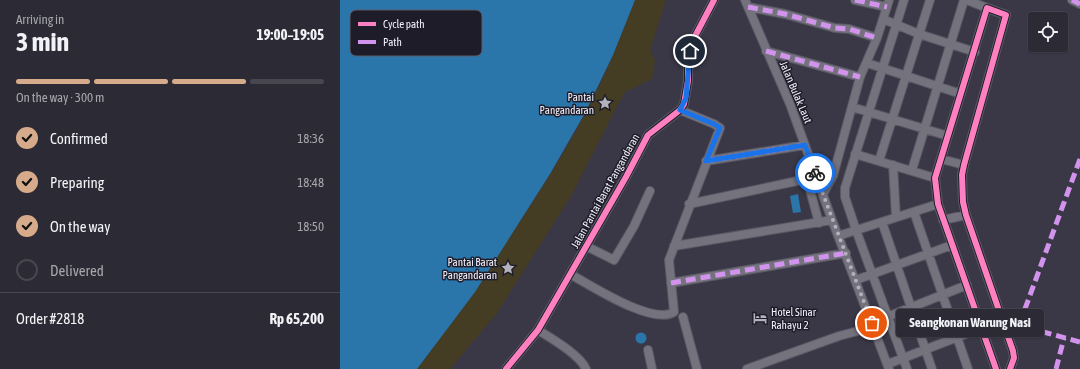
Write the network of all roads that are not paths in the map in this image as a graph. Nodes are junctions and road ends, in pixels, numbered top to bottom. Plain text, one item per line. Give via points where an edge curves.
1 (714, 0) edge
2 (855, 0) edge
3 (904, 0) edge
4 (930, 0) edge
5 (966, 0) edge
6 (1072, 0) edge
7 (888, 3) edge
8 (747, 4) edge
9 (1080, 4) edge
10 (987, 8) junction
11 (883, 20) junction
12 (897, 25) junction
13 (919, 34) junction
14 (877, 38) junction
15 (950, 43) junction
16 (766, 51) junction
17 (975, 52) junction
18 (866, 63) junction
19 (883, 69) junction
20 (907, 76) junction
21 (860, 78) junction
22 (938, 86) junction
23 (961, 94) junction
24 (852, 107) junction
25 (680, 110) junction
26 (869, 113) junction
27 (893, 119) junction
28 (924, 129) junction
29 (948, 136) junction
30 (805, 145) junction
31 (855, 154) junction
32 (839, 158) junction
33 (940, 159) junction
34 (706, 161) junction
35 (879, 161) junction
36 (853, 163) junction
37 (893, 165) junction
38 (964, 165) junction
39 (912, 170) junction
40 (816, 177) junction
41 (935, 178) junction
42 (807, 179) junction
43 (650, 191) dead end
44 (823, 194) junction
45 (689, 204) junction
46 (938, 204) junction
47 (914, 212) junction
48 (966, 214) junction
49 (896, 218) junction
50 (832, 220) junction
51 (943, 220) junction
52 (882, 222) junction
53 (818, 223) junction
54 (856, 230) junction
55 (838, 236) junction
56 (952, 245) junction
57 (586, 246) junction
58 (674, 246) junction
59 (929, 253) junction
60 (846, 254) junction
61 (898, 265) junction
62 (570, 274) junction
63 (872, 274) junction
64 (856, 280) junction
65 (671, 283) junction
66 (967, 285) junction
67 (943, 295) junction
68 (912, 308) junction
69 (683, 317) dead end
70 (888, 317) junction
71 (873, 325) junction
72 (982, 328) junction
73 (538, 330) junction
74 (957, 338) junction
75 (648, 350) dead end
76 (926, 350) junction
77 (903, 359) junction
78 (889, 367) edge
79 (506, 369) edge
80 (586, 369) edge
81 (652, 369) edge
82 (697, 369) edge
83 (747, 369) edge
84 (907, 369) edge
85 (932, 369) edge
86 (968, 369) edge
87 (996, 369) edge
88 (1010, 369) edge

1 - 25 street via 692,42 688,60 686,98
2 - 7 street
3 - 12 street
4 - 13 street
5 - 10 street
5 - 15 street
6 - 9 street
7 - 11 street
8 - 14 street
8 - 16 street, Jalan Bulak Laut
10 - 17 street
10 - 38 street via 1006,15
11 - 12 street
11 - 14 street
12 - 13 street
12 - 19 street
13 - 15 street
13 - 20 street
14 - 18 street
15 - 17 street
15 - 22 street
16 - 21 street
16 - 30 street, Jalan Bulak Laut
17 - 23 street
18 - 19 street
18 - 21 street
19 - 20 street
19 - 26 street
20 - 22 street
20 - 27 street
21 - 24 street
22 - 23 street
22 - 28 street
23 - 29 street
24 - 26 street
24 - 32 street
25 - 34 street via 719,127
25 - 57 street, Jalan Pantai Barat Pangandaran via 648,135
26 - 27 street
26 - 31 street
27 - 28 street
27 - 35 street
28 - 29 street
28 - 39 street
29 - 33 street
30 - 34 street
30 - 40 street, Jalan Bulak Laut
31 - 35 street
31 - 36 street
32 - 36 street
32 - 44 street
33 - 38 street
33 - 41 street
34 - 45 street
35 - 37 street
36 - 54 street via 845,188 845,197
37 - 39 street
37 - 49 street
38 - 48 street via 963,202
39 - 41 street
40 - 42 street
40 - 44 street, Jalan Bulak Laut
41 - 46 street
42 - 45 street
42 - 53 street
43 - 57 street via 634,226 614,260
44 - 50 street, Jalan Bulak Laut
45 - 58 street
46 - 47 street
46 - 51 street
47 - 49 street
47 - 59 street
48 - 51 street
48 - 88 street via 1013,352 1014,358
49 - 52 street
50 - 53 street
50 - 55 street, Jalan Bulak Laut
51 - 56 street
52 - 54 street
52 - 61 street
53 - 58 street
54 - 55 street
54 - 63 street
55 - 60 street, Jalan Bulak Laut
56 - 59 street
56 - 66 street
57 - 62 street, Jalan Pantai Barat Pangandaran
58 - 65 street via 669,260
59 - 61 street
59 - 67 street
60 - 64 street, Jalan Bulak Laut
60 - 65 street
61 - 63 street
61 - 68 street
62 - 65 street via 634,309 665,314 674,312
62 - 73 street, Jalan Pantai Barat Pangandaran
63 - 64 street
63 - 70 street
64 - 71 street, Jalan Bulak Laut
66 - 67 street
66 - 72 street
67 - 68 street
67 - 74 street
68 - 70 street
68 - 76 street
69 - 82 street
70 - 71 street
70 - 77 street
71 - 78 street, Jalan Bulak Laut
71 - 83 street
72 - 74 street
72 - 87 street
73 - 79 street, Jalan Pantai Barat Pangandaran
73 - 80 street via 582,362
74 - 76 street
74 - 86 street
75 - 81 street
76 - 77 street
76 - 85 street
77 - 78 street
77 - 84 street

